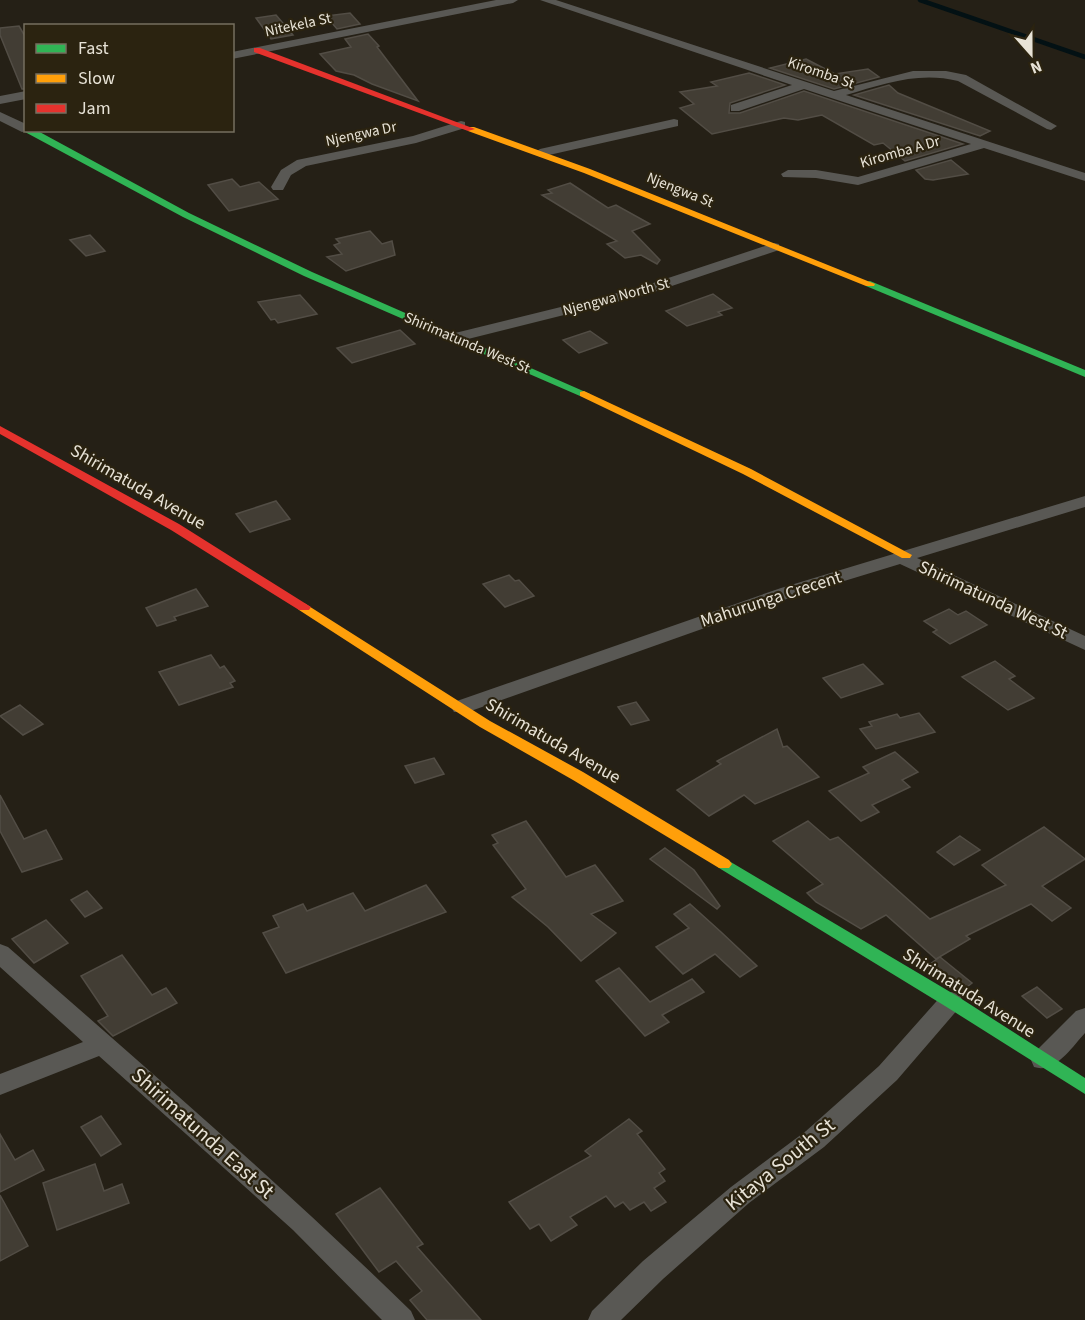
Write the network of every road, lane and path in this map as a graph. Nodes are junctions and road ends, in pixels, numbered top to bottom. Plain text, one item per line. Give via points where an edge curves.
1 (513, 0) edge
2 (545, 0) edge
3 (479, 2) edge
4 (257, 50) junction
5 (234, 56) edge
6 (803, 85) junction
7 (24, 95) edge
8 (831, 95) junction
9 (0, 100) edge
10 (735, 108) dead end
11 (0, 116) edge
12 (674, 123) dead end
13 (461, 125) junction
14 (1051, 126) dead end
15 (24, 128) edge
16 (31, 132) edge
17 (984, 144) junction
18 (540, 153) junction
19 (788, 174) dead end
20 (1085, 177) edge
21 (278, 188) dead end
22 (774, 247) junction
23 (456, 337) junction
24 (1085, 374) edge
25 (0, 429) edge
26 (1085, 501) edge
27 (903, 556) junction
28 (1085, 644) edge
29 (461, 707) junction
30 (0, 952) edge
31 (951, 1001) junction
32 (1085, 1018) edge
33 (104, 1044) junction
34 (1043, 1060) junction
35 (0, 1085) edge
36 (1085, 1087) edge
37 (401, 1320) edge
38 (602, 1320) edge

1 - 3 street, Nitekela St
2 - 6 street, Kiromba St
3 - 4 street, Nitekela St
4 - 5 street, Nitekela St
4 - 13 street, Njengwa St
6 - 8 street, Kiromba St
6 - 10 street
7 - 9 street
8 - 14 street via 931,72 948,73
8 - 17 street, Kiromba St
11 - 15 street, Shirimatunda West St
12 - 18 street
13 - 18 street, Njengwa St
13 - 21 street, Njengwa Dr via 416,139 302,163 286,172
16 - 23 street, Shirimatunda West St via 308,274
17 - 19 street, Kiromba A Dr via 858,181
17 - 20 street, Kiromba St
18 - 22 street, Njengwa St
22 - 23 street, Njengwa North St via 643,291
22 - 24 street, Njengwa St
23 - 27 street, Shirimatunda West St via 644,420 803,499
25 - 29 street, Shirimatuda Avenue via 175,527
26 - 27 street, Mahurunga Crecent
27 - 28 street, Shirimatunda West St
27 - 29 street, Mahurunga Crecent via 671,632
29 - 31 street, Shirimatuda Avenue
30 - 33 street, Shirimatunda East St
31 - 34 street, Shirimatuda Avenue
31 - 38 street, Kitaya South St via 888,1073 815,1138 740,1195
32 - 34 street
33 - 35 street
33 - 37 street, Shirimatunda East St via 302,1222
34 - 36 street, Shirimatuda Avenue

